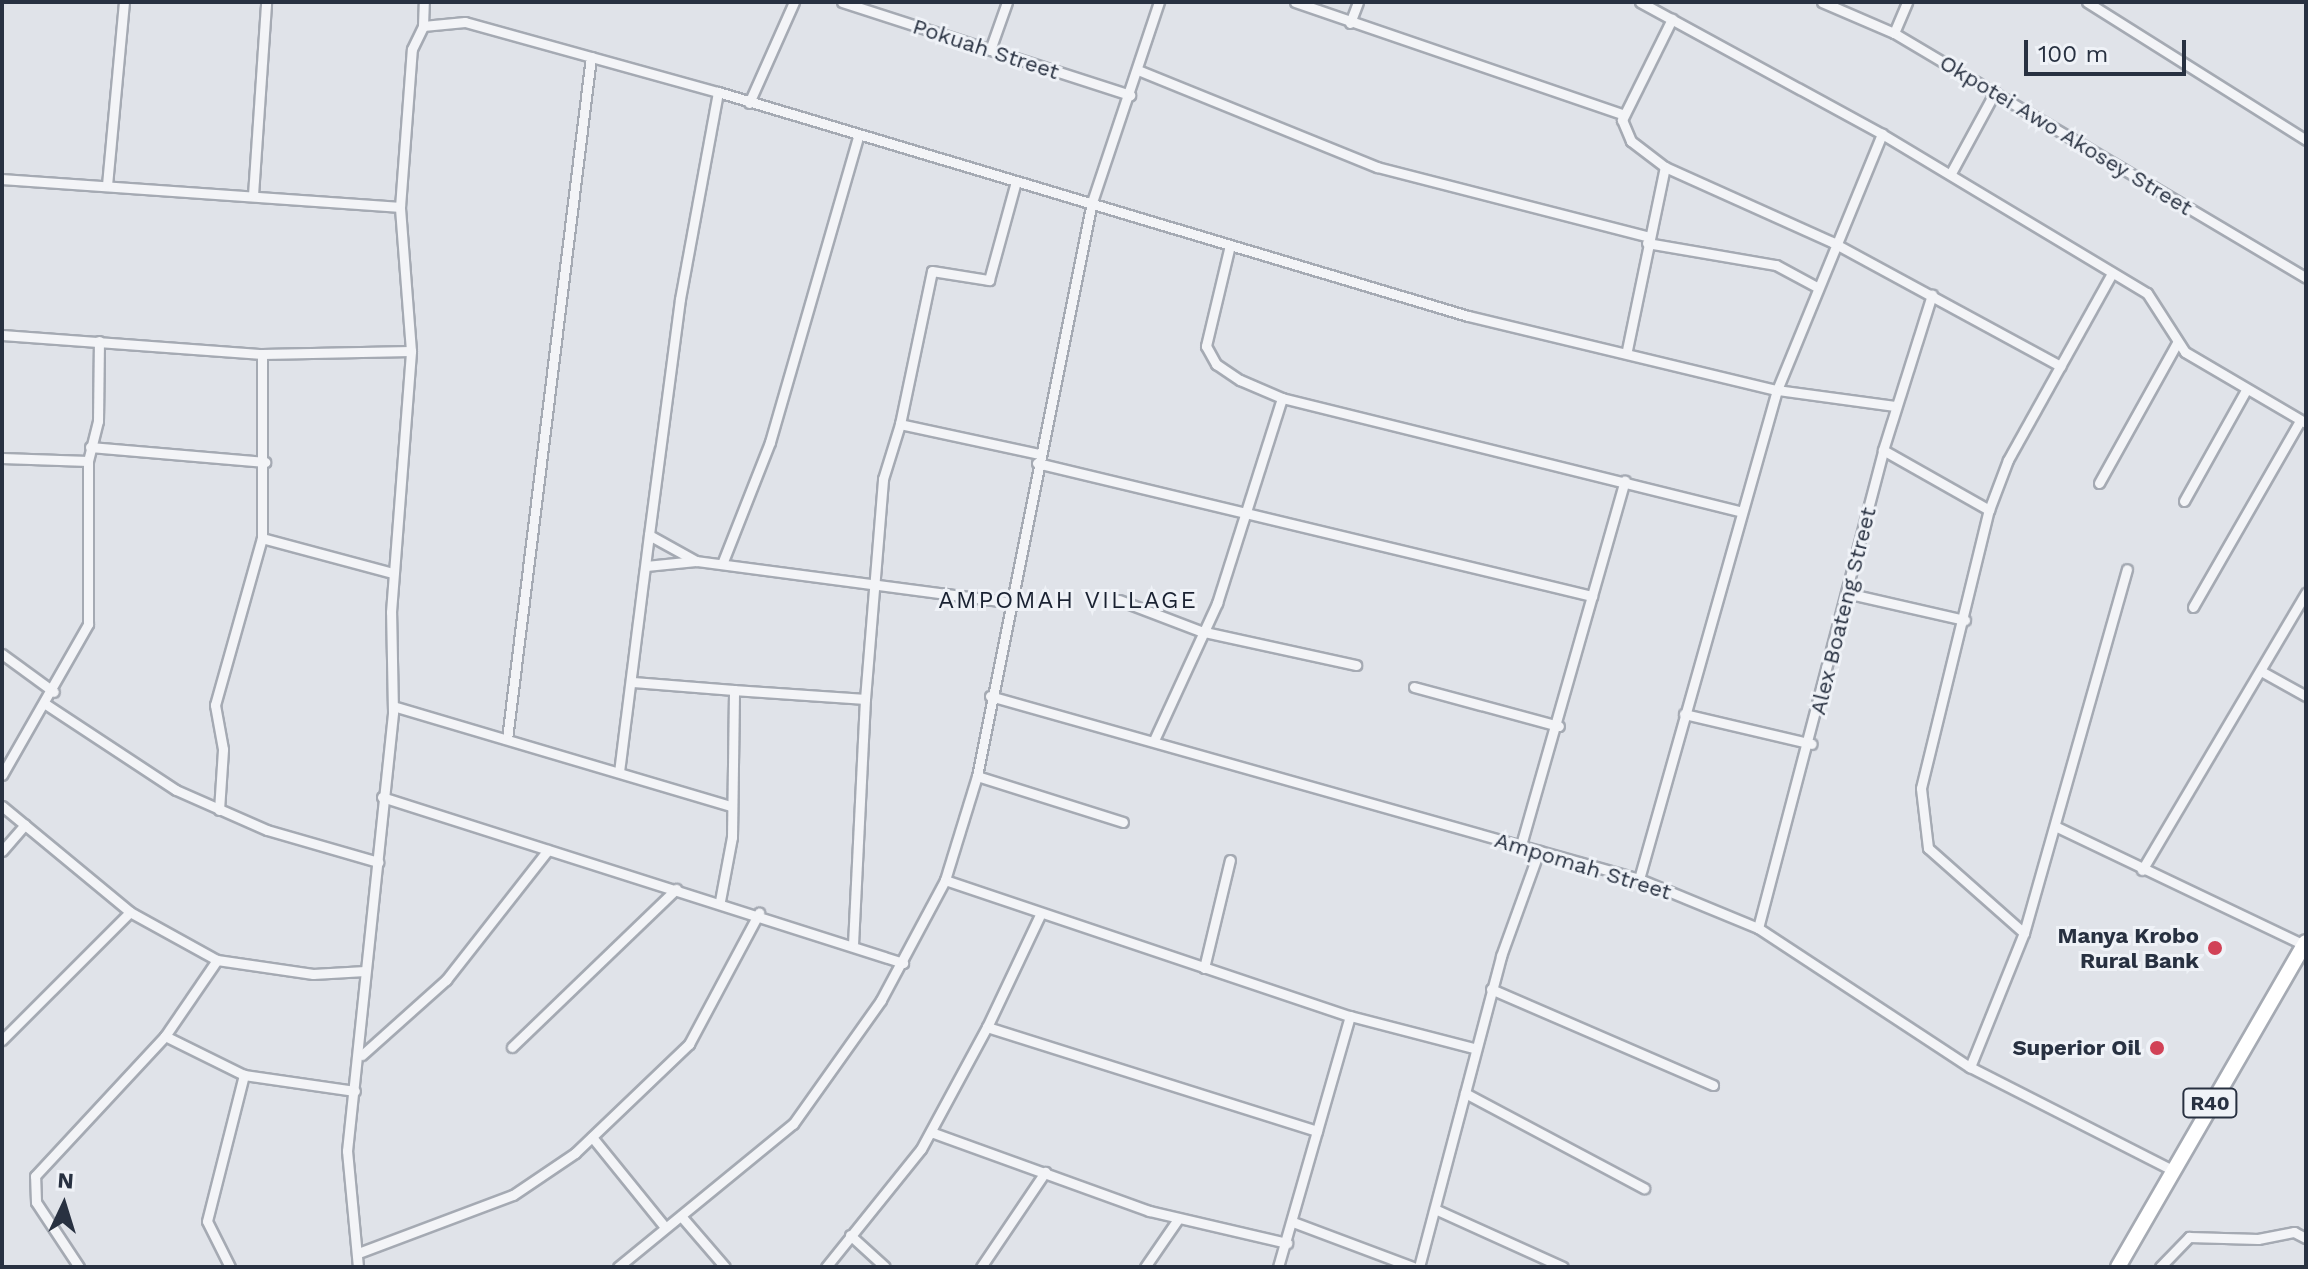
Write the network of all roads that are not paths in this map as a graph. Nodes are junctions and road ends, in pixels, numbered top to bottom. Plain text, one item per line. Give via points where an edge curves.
1 (124, 2) edge
2 (266, 2) edge
3 (424, 2) edge
4 (794, 2) edge
5 (842, 2) edge
6 (1007, 2) edge
7 (1159, 2) edge
8 (1295, 2) edge
9 (1358, 2) edge
10 (1640, 2) edge
11 (1822, 2) edge
12 (1907, 2) edge
13 (2087, 2) edge
14 (860, 5) edge
15 (1672, 19) junction
16 (1350, 23) junction
17 (423, 26) junction
18 (1894, 33) junction
19 (990, 50) junction
20 (591, 57) junction
21 (1138, 70) junction
22 (718, 92) junction
23 (1995, 92) junction
24 (1130, 95) junction
25 (749, 103) junction
26 (1623, 114) junction
27 (1882, 134) junction
28 (858, 138) junction
29 (2306, 140) edge
30 (1665, 167) junction
31 (1951, 173) junction
32 (2, 179) edge
33 (107, 185) junction
34 (1015, 185) junction
35 (253, 195) junction
36 (1092, 202) junction
37 (400, 207) junction
38 (1648, 240) junction
39 (1832, 242) junction
40 (1230, 245) junction
41 (2112, 273) junction
42 (2306, 278) edge
43 (1815, 286) junction
44 (1932, 295) junction
45 (2, 335) edge
46 (99, 341) junction
47 (2177, 343) junction
48 (1627, 350) junction
49 (411, 351) junction
50 (262, 354) junction
51 (2060, 366) junction
52 (1777, 390) junction
53 (2246, 390) junction
54 (1282, 398) junction
55 (1896, 406) junction
56 (2303, 422) edge
57 (900, 424) junction
58 (90, 447) junction
59 (1883, 450) junction
60 (2, 458) edge
61 (1038, 458) junction
62 (88, 461) junction
63 (265, 462) junction
64 (1625, 481) junction
65 (2099, 483) dead end
66 (2184, 501) dead end
67 (1246, 507) junction
68 (1989, 510) junction
69 (1738, 511) junction
70 (649, 535) junction
71 (262, 538) junction
72 (696, 561) junction
73 (722, 564) junction
74 (646, 566) junction
75 (2127, 569) dead end
76 (393, 573) junction
77 (871, 581) junction
78 (1846, 593) junction
79 (2306, 593) edge
80 (1592, 596) junction
81 (1119, 600) dead end
82 (1006, 602) junction
83 (2193, 607) dead end
84 (1965, 620) junction
85 (1200, 631) junction
86 (2, 654) edge
87 (1356, 665) dead end
88 (2261, 671) junction
89 (633, 682) junction
90 (1414, 687) dead end
91 (734, 690) junction
92 (54, 692) junction
93 (990, 696) junction
94 (2306, 696) edge
95 (865, 699) junction
96 (47, 705) junction
97 (393, 706) junction
98 (1684, 714) junction
99 (1559, 726) junction
100 (1155, 738) junction
101 (507, 739) junction
102 (1812, 744) junction
103 (619, 772) junction
104 (2, 775) edge
105 (977, 776) junction
106 (382, 797) junction
107 (2, 806) edge
108 (731, 806) junction
109 (219, 810) junction
110 (1123, 822) dead end
111 (25, 825) junction
112 (2057, 827) junction
113 (1521, 845) junction
114 (548, 850) junction
115 (2, 851) edge
116 (1539, 851) junction
117 (1230, 860) dead end
118 (378, 862) junction
119 (2142, 870) junction
120 (1639, 879) junction
121 (945, 880) junction
122 (676, 889) junction
123 (720, 901) junction
124 (130, 912) junction
125 (759, 913) junction
126 (1039, 917) junction
127 (1758, 928) junction
128 (2024, 933) junction
129 (853, 943) junction
130 (2305, 943) edge
131 (217, 960) junction
132 (903, 963) junction
133 (1204, 968) junction
134 (365, 971) junction
135 (1491, 989) junction
136 (1350, 1016) junction
137 (987, 1027) junction
138 (165, 1036) junction
139 (2, 1040) edge
140 (512, 1047) dead end
141 (1474, 1048) junction
142 (362, 1055) junction
143 (1970, 1067) junction
144 (244, 1075) junction
145 (1713, 1085) dead end
146 (355, 1091) junction
147 (1465, 1093) junction
148 (1317, 1131) junction
149 (931, 1132) junction
150 (592, 1137) junction
151 (2172, 1170) junction
152 (1045, 1172) junction
153 (1644, 1188) dead end
154 (1437, 1210) junction
155 (681, 1216) junction
156 (1178, 1219) junction
157 (1293, 1222) junction
158 (665, 1227) junction
159 (850, 1235) junction
160 (2306, 1238) edge
161 (1287, 1243) junction
162 (361, 1252) junction
163 (1560, 1266) edge
164 (79, 1267) edge
165 (230, 1267) edge
166 (358, 1267) edge
167 (618, 1267) edge
168 (725, 1267) edge
169 (826, 1267) edge
170 (885, 1267) edge
171 (981, 1267) edge
172 (1145, 1267) edge
173 (1278, 1267) edge
174 (1416, 1267) edge
175 (2118, 1267) edge
176 (2160, 1267) edge

1 - 33 street
2 - 35 street
3 - 17 street
4 - 25 street
5 - 14 street, Pokuah Street
6 - 19 street
7 - 21 street
8 - 16 street
9 - 16 street
10 - 15 street
11 - 18 street, Okpotei Awo Akosey Street
12 - 18 street
13 - 29 street
14 - 19 street, Pokuah Street
15 - 26 street
15 - 27 street
16 - 26 street
17 - 20 street via 465,22
17 - 37 street via 412,49
18 - 23 street, Okpotei Awo Akosey Street
19 - 24 street, Pokuah Street
20 - 22 street
20 - 101 street
21 - 24 street
21 - 38 street via 1377,167
22 - 25 street
22 - 70 street via 680,299
23 - 31 street
23 - 42 street, Okpotei Awo Akosey Street
24 - 36 street
25 - 28 street
26 - 30 street via 1631,141
27 - 31 street
27 - 39 street
28 - 34 street
28 - 73 street via 770,442
30 - 38 street
30 - 39 street
31 - 41 street
32 - 33 street
33 - 35 street
34 - 36 street
34 - 57 street via 989,280 932,271
35 - 37 street
36 - 40 street
36 - 61 street
37 - 49 street
38 - 43 street via 1776,265
38 - 48 street
39 - 43 street
39 - 44 street
40 - 48 street via 1468,316
40 - 54 street via 1208,352 1240,380
41 - 47 street via 2147,293
41 - 51 street
43 - 52 street
44 - 51 street
44 - 55 street, Alex Boateng Street
45 - 46 street
46 - 50 street
46 - 58 street
47 - 53 street
47 - 65 street
48 - 52 street
49 - 50 street
49 - 76 street
50 - 63 street
51 - 68 street
52 - 55 street
52 - 69 street
53 - 56 street
53 - 66 street
54 - 64 street
54 - 67 street
55 - 59 street, Alex Boateng Street
56 - 83 street
57 - 61 street
57 - 77 street via 883,479
58 - 62 street
58 - 63 street
59 - 68 street
59 - 78 street, Alex Boateng Street
60 - 62 street
61 - 67 street
61 - 82 street
62 - 92 street via 90,615
63 - 71 street
64 - 69 street
64 - 80 street
67 - 80 street
67 - 85 street via 1217,603
68 - 84 street
69 - 98 street
70 - 72 street
70 - 74 street
71 - 76 street
71 - 109 street via 215,705 223,749
72 - 73 street
72 - 74 street
73 - 77 street
74 - 89 street
75 - 112 street
76 - 97 street
77 - 82 street
77 - 95 street
78 - 84 street
78 - 102 street, Alex Boateng Street
79 - 88 street
80 - 99 street
81 - 85 street
82 - 93 street
84 - 128 street via 1921,788 1923,833 1960,882
85 - 87 street
85 - 100 street
86 - 92 street
88 - 94 street
88 - 119 street
89 - 91 street
89 - 103 street
90 - 99 street
91 - 95 street
91 - 108 street
92 - 96 street
93 - 100 street, Ampomah Street
93 - 105 street
95 - 129 street
96 - 104 street
96 - 109 street via 156,780
97 - 101 street
97 - 106 street
98 - 102 street
98 - 120 street
99 - 113 street
100 - 113 street, Ampomah Street
101 - 103 street
102 - 127 street, Alex Boateng Street
103 - 108 street
105 - 110 street
105 - 121 street
106 - 114 street
106 - 118 street
107 - 111 street
108 - 123 street
109 - 118 street
111 - 115 street
111 - 124 street
112 - 119 street
112 - 128 street
113 - 116 street, Ampomah Street
114 - 122 street
114 - 142 street via 446,980
116 - 120 street, Ampomah Street
116 - 135 street
117 - 133 street
118 - 134 street
119 - 130 street
120 - 127 street, Ampomah Street
121 - 126 street
121 - 132 street
122 - 123 street
122 - 140 street
123 - 125 street
124 - 131 street
124 - 139 street
125 - 129 street
125 - 150 street via 689,1044
126 - 133 street
126 - 137 street
127 - 143 street, Ampomah Street
128 - 143 street
129 - 132 street
130 - 151 main road, R40
131 - 134 street via 313,974
131 - 138 street
132 - 155 street via 793,1124
133 - 136 street
134 - 142 street
135 - 141 street
135 - 145 street
136 - 141 street
136 - 148 street
137 - 148 street
137 - 149 street
138 - 144 street
138 - 164 street via 35,1176 36,1202
141 - 147 street
142 - 146 street
143 - 151 street, Ampomah Street
144 - 146 street
144 - 165 street via 207,1221
146 - 162 street via 346,1180
147 - 153 street
147 - 154 street
148 - 157 street
149 - 152 street
149 - 159 street
150 - 158 street
150 - 162 street via 513,1195
151 - 175 main road, R40
152 - 156 street
152 - 171 street
154 - 163 street
154 - 174 street
155 - 158 street
155 - 168 street
156 - 161 street
156 - 172 street
157 - 161 street
157 - 174 street
158 - 167 street
159 - 169 street
159 - 170 street
160 - 176 street via 2294,1232 2258,1239 2189,1237
161 - 173 street
162 - 166 street

